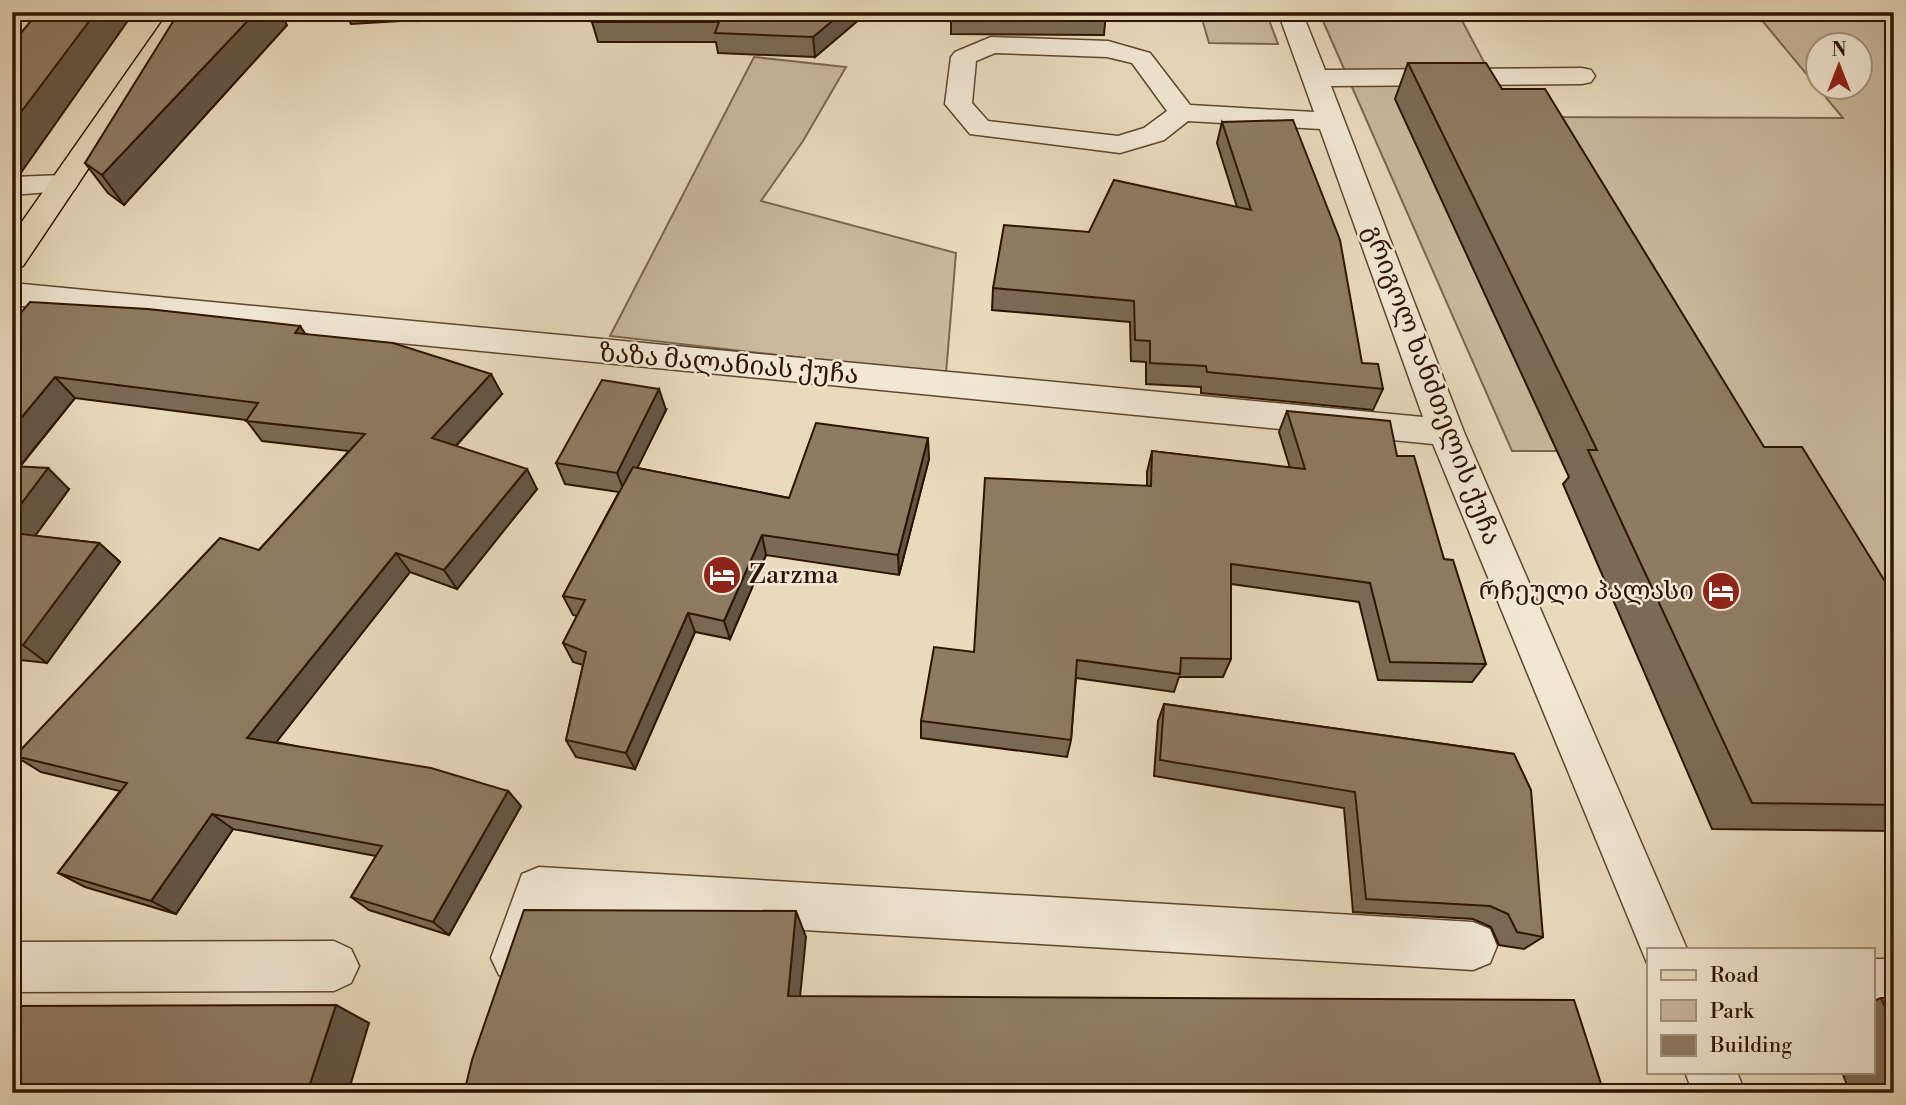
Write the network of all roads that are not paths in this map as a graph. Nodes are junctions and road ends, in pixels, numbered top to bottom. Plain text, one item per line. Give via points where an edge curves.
1 (181, 12) edge
2 (1290, 12) edge
3 (1582, 76) dead end
4 (1315, 78) junction
5 (1182, 113) junction
6 (1331, 121) junction
7 (64, 184) junction
8 (12, 186) edge
9 (12, 259) edge
10 (12, 294) edge
11 (1446, 432) junction
12 (1473, 946) dead end
13 (1663, 948) edge
14 (334, 966) dead end
15 (12, 967) edge
16 (1874, 984) edge
17 (1894, 984) edge
18 (501, 1004) edge
19 (1712, 1074) edge
20 (1719, 1093) edge

1 - 7 main road
2 - 4 street, გრიგოლ ხანძთელის ქუჩა
3 - 4 street
4 - 6 street, გრიგოლ ხანძთელის ქუჩა
5 - 5 street via 1154,134 1120,145 980,128 958,104 964,57 991,46 1108,49 1141,58
5 - 6 street
6 - 11 street, გრიგოლ ხანძთელის ქუჩა
7 - 8 street
7 - 9 main road
10 - 11 street, ზაზა მალანიას ქუჩა
11 - 13 street, გრიგოლ ხანძთელის ქუჩა
12 - 18 street via 539,891
14 - 15 street
16 - 17 street
19 - 20 street

